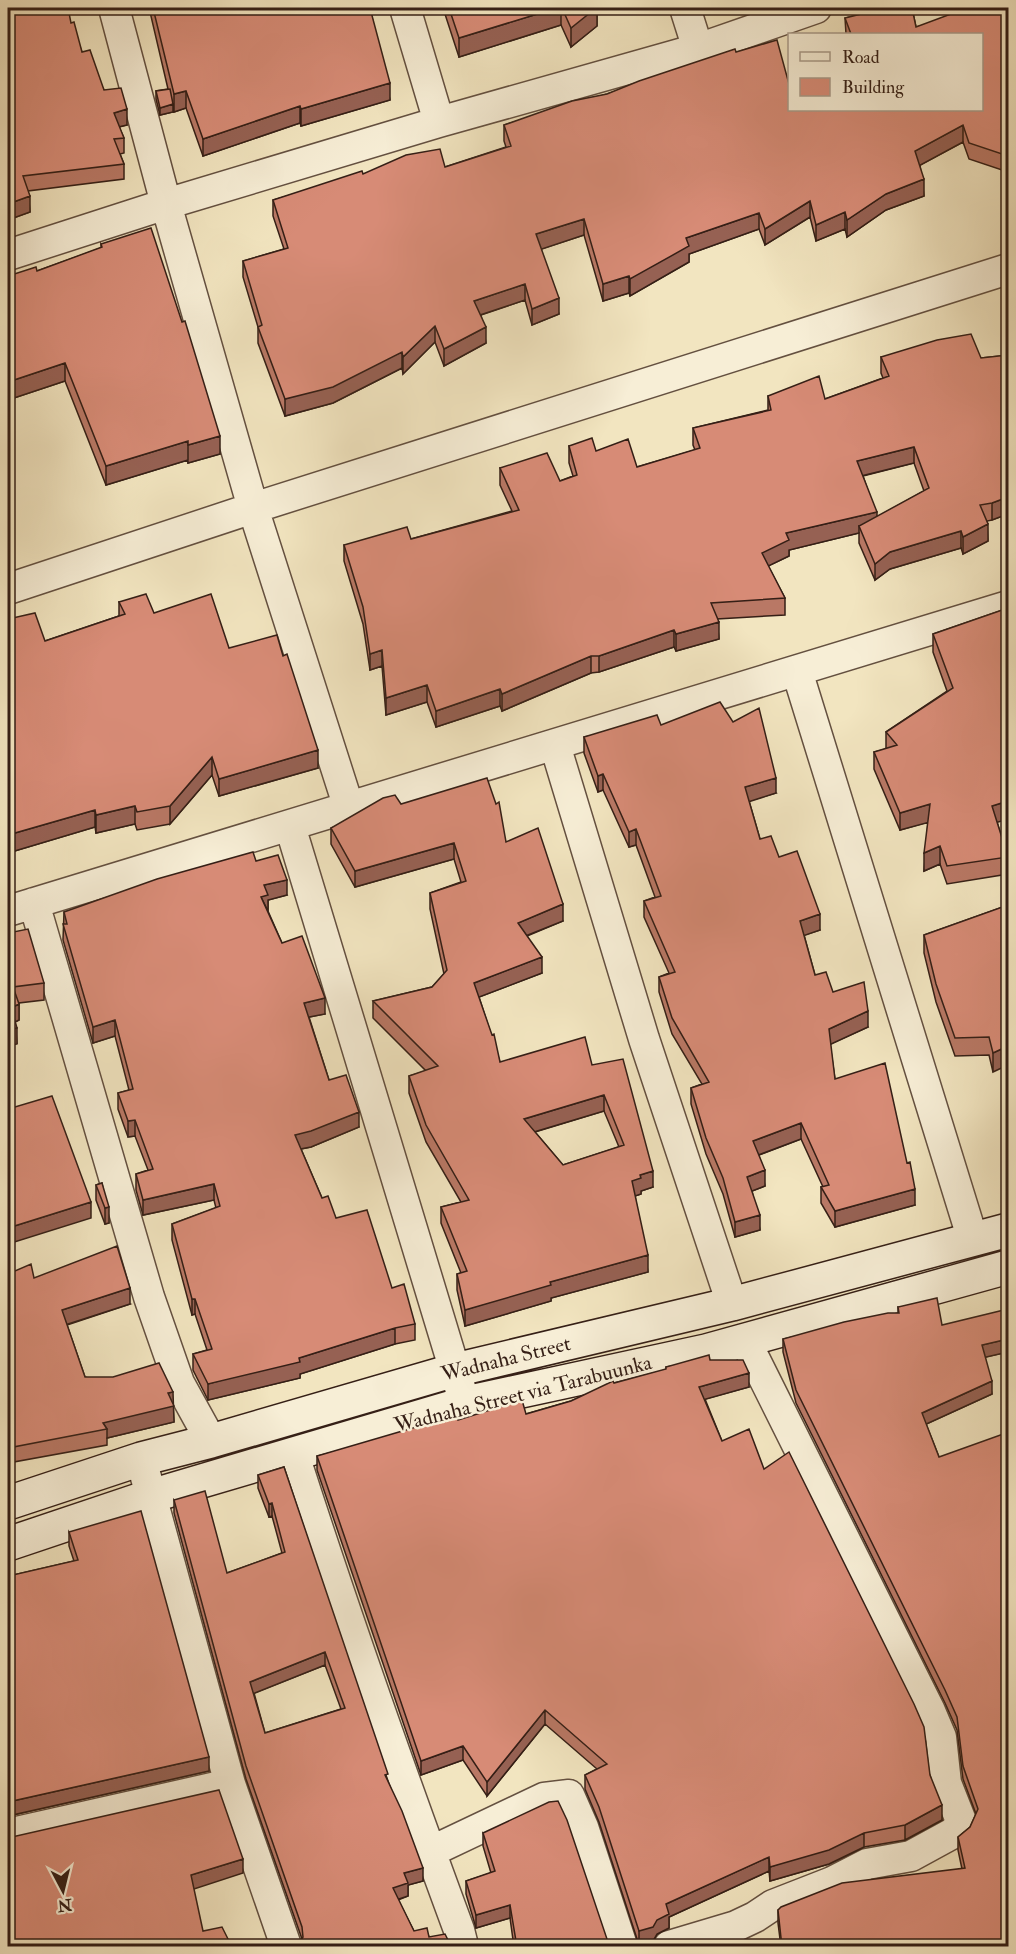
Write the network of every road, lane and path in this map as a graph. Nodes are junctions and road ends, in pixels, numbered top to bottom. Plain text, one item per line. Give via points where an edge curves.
1 (114, 8) edge
2 (405, 8) edge
3 (685, 8) edge
4 (816, 8) edge
5 (698, 49) junction
6 (440, 122) junction
7 (166, 204) junction
8 (8, 255) edge
9 (1008, 269) edge
10 (253, 508) junction
11 (8, 589) edge
12 (1008, 606) edge
13 (797, 671) junction
14 (555, 745) junction
15 (349, 808) junction
16 (290, 825) junction
17 (21, 907) edge
18 (1008, 1230) edge
19 (974, 1240) junction
20 (1008, 1267) edge
21 (732, 1304) junction
22 (745, 1340) junction
23 (455, 1370) junction
24 (466, 1403) junction
25 (211, 1441) junction
26 (294, 1455) junction
27 (141, 1460) junction
28 (151, 1496) junction
29 (8, 1503) edge
30 (8, 1544) edge
31 (230, 1784) junction
32 (8, 1834) edge
33 (430, 1852) junction
34 (286, 1947) edge
35 (463, 1947) edge
36 (622, 1947) edge
37 (669, 1947) edge

1 - 7 street
2 - 6 street
3 - 5 street
4 - 5 street
5 - 6 street
6 - 7 street
7 - 8 street
7 - 10 street
9 - 10 street
10 - 11 street
10 - 15 street
12 - 13 street
13 - 14 street
13 - 19 street
14 - 15 street
14 - 21 street via 644,1039
15 - 16 street
16 - 17 street
16 - 23 street
17 - 25 street via 179,1383
18 - 19 main road, Wadnaha Street
19 - 21 main road, Wadnaha Street
20 - 22 main road, Wadnaha Street via Tarabuunka
21 - 23 main road, Wadnaha Street
22 - 24 main road, Wadnaha Street via Tarabuunka
22 - 37 street via 930,1710 941,1737 946,1783 961,1821 955,1832 911,1856 867,1864 773,1905 736,1926
23 - 24 street
23 - 25 main road, Wadnaha Street
24 - 26 main road, Wadnaha Street via Tarabuunka
25 - 27 main road, Wadnaha Street
26 - 28 main road, Wadnaha Street via Tarabuunka
26 - 33 street
27 - 28 street
27 - 29 main road, Wadnaha Street
28 - 30 main road, Wadnaha Street via Tarabuunka
28 - 31 street
31 - 32 street
31 - 34 street
33 - 35 street
33 - 36 street via 544,1798 569,1795

